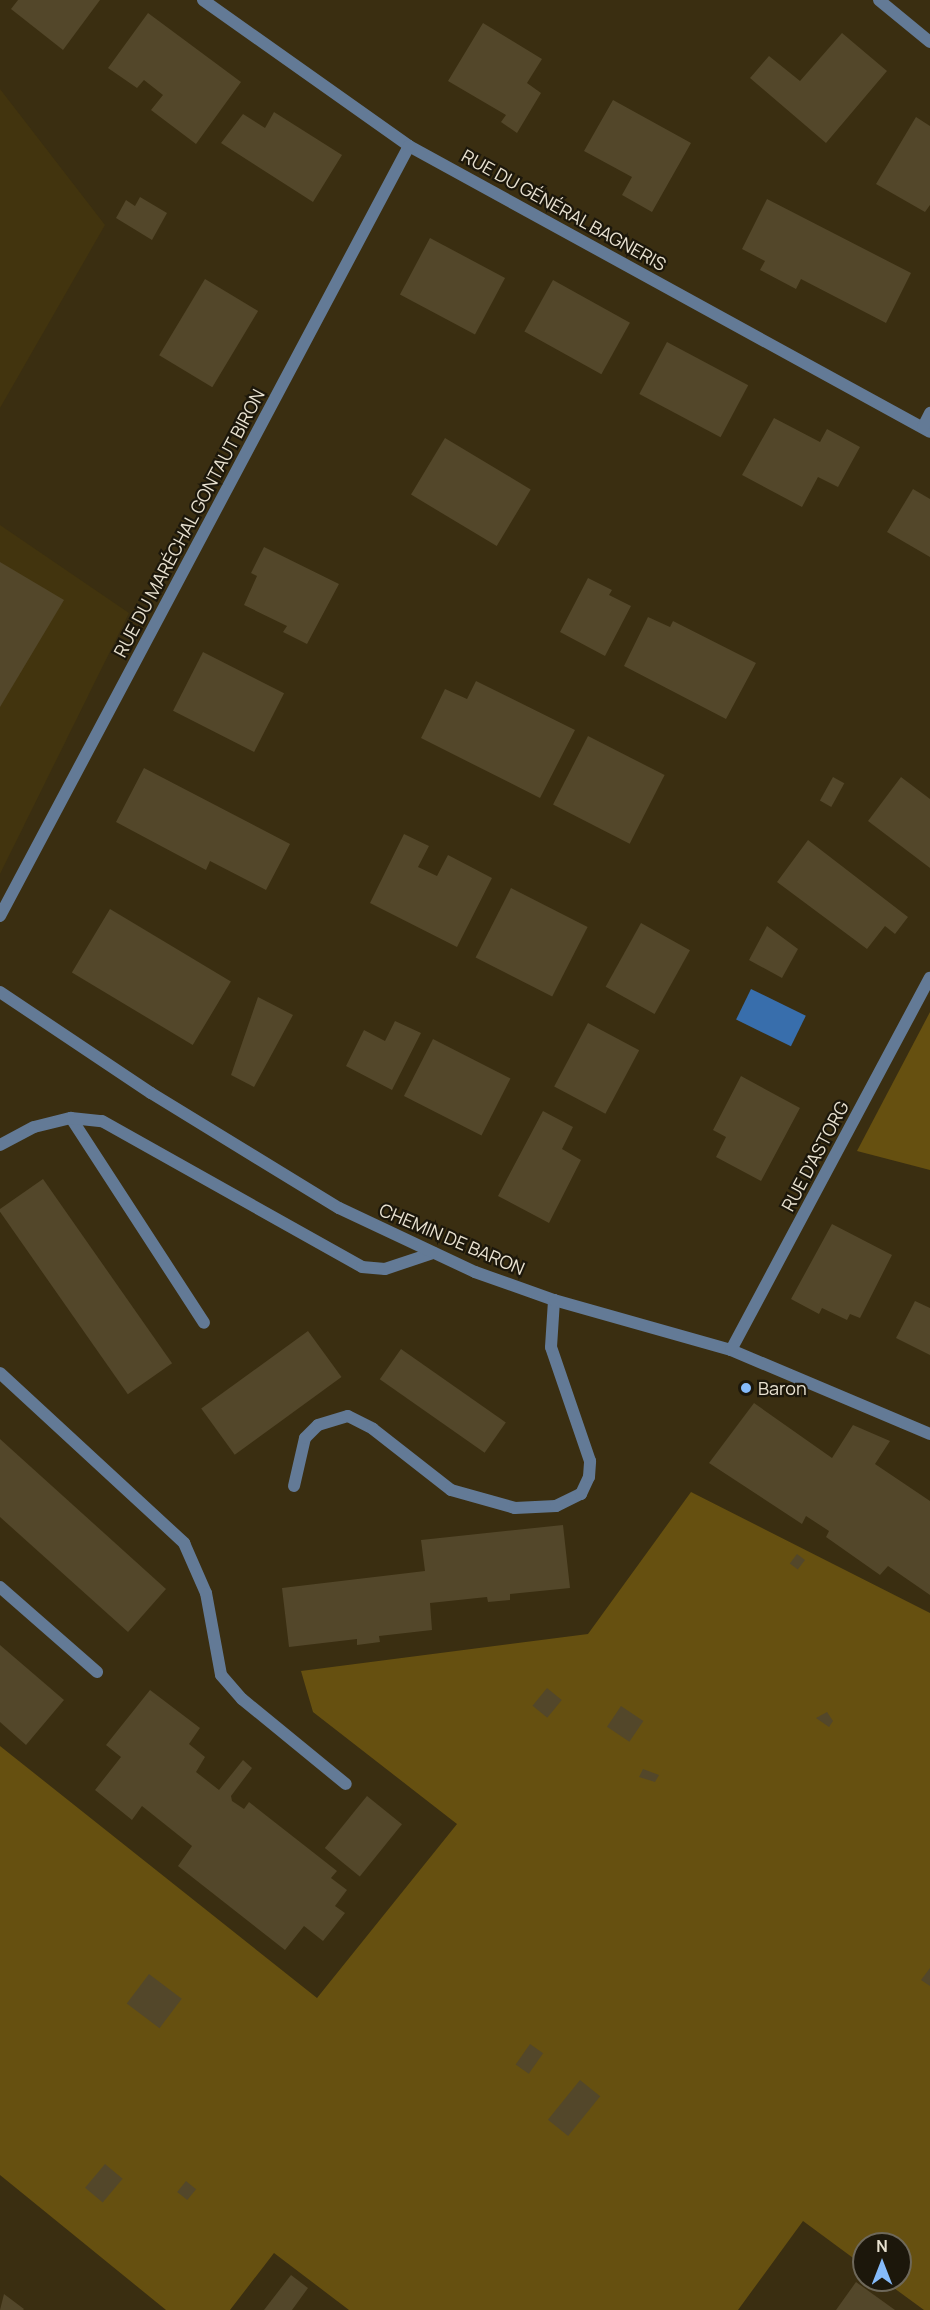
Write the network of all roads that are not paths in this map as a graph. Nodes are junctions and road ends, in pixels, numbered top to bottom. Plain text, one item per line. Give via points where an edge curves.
1 (203, 0) edge
2 (879, 0) edge
3 (930, 42) edge
4 (410, 146) junction
5 (930, 413) edge
6 (926, 429) edge
7 (0, 916) edge
8 (930, 978) edge
9 (0, 992) edge
10 (71, 1118) junction
11 (0, 1145) edge
12 (434, 1253) junction
13 (554, 1300) junction
14 (204, 1323) dead end
15 (731, 1350) junction
16 (0, 1373) edge
17 (930, 1434) edge
18 (294, 1486) dead end
19 (0, 1587) edge
20 (97, 1672) dead end
21 (346, 1784) dead end

1 - 4 street, RUE DU GÉNÉRAL BAGNERIS
2 - 3 street
4 - 6 street, RUE DU GÉNÉRAL BAGNERIS
4 - 7 street, RUE DU MARÉCHAL GONTAUT BIRON
5 - 6 street
8 - 15 street, RUE D'ASTORG
9 - 12 street, CHEMIN DE BARON via 151,1094 339,1208
10 - 11 street via 34,1126
10 - 12 street via 102,1121 122,1130 362,1267 385,1269
10 - 14 street
12 - 13 street, CHEMIN DE BARON
13 - 15 street, CHEMIN DE BARON
13 - 18 street via 551,1347 590,1461 589,1477 581,1494 556,1506 515,1508 452,1490 373,1429 348,1416 318,1425 305,1438
15 - 17 street, CHEMIN DE BARON
16 - 21 street via 184,1543 206,1593 221,1675 242,1699
19 - 20 street

